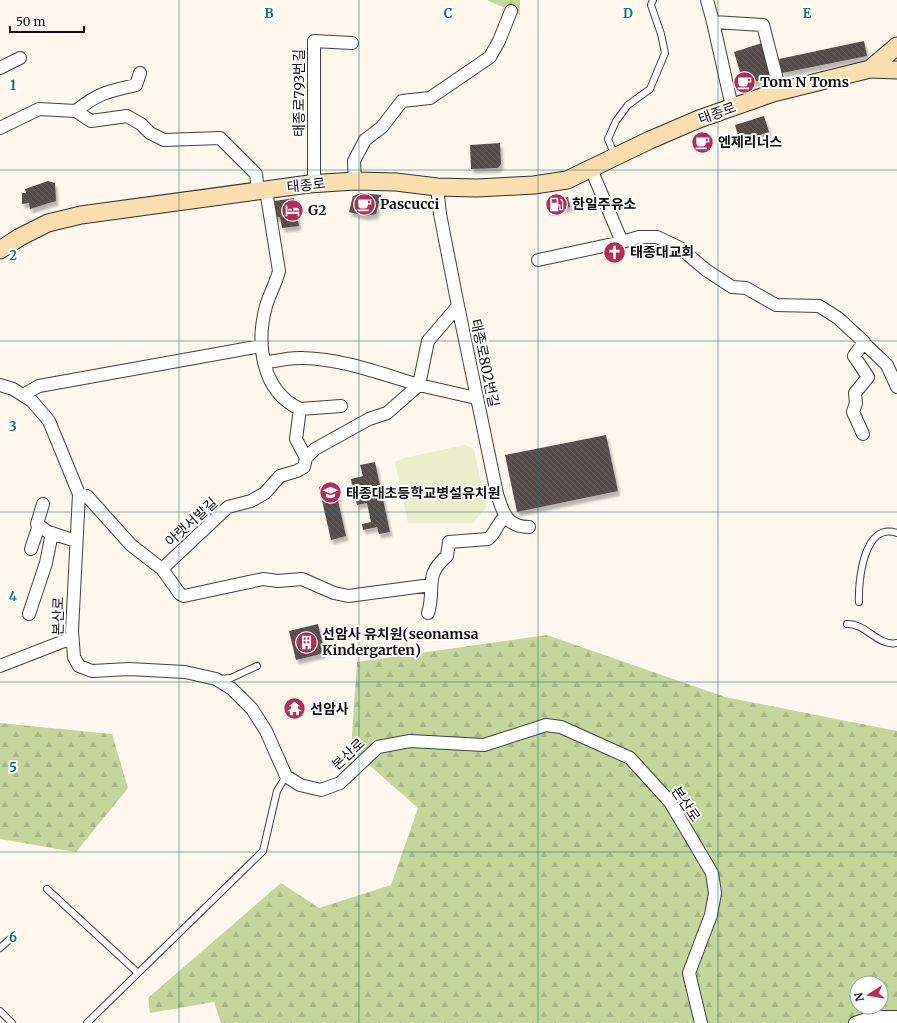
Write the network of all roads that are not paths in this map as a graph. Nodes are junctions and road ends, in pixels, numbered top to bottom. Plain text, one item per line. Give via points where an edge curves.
1 (652, 0) edge
2 (707, 0) edge
3 (511, 11) dead end
4 (712, 22) junction
5 (352, 43) dead end
6 (897, 46) edge
7 (20, 58) dead end
8 (0, 68) edge
9 (870, 69) junction
10 (897, 70) edge
11 (140, 73) dead end
12 (780, 91) junction
13 (732, 107) junction
14 (76, 111) junction
15 (0, 128) edge
16 (616, 157) junction
17 (591, 169) junction
18 (355, 181) junction
19 (314, 183) junction
20 (437, 187) junction
21 (262, 190) junction
22 (622, 242) junction
23 (2, 245) edge
24 (538, 260) dead end
25 (458, 306) junction
26 (865, 344) junction
27 (261, 346) junction
28 (264, 363) junction
29 (420, 385) junction
30 (1, 387) edge
31 (897, 387) edge
32 (23, 395) junction
33 (476, 398) junction
34 (341, 406) dead end
35 (300, 409) junction
36 (864, 434) dead end
37 (305, 463) junction
38 (79, 494) junction
39 (43, 504) dead end
40 (505, 517) junction
41 (39, 525) junction
42 (529, 527) dead end
43 (897, 533) edge
44 (52, 534) junction
45 (76, 541) junction
46 (31, 549) dead end
47 (162, 569) junction
48 (431, 584) junction
49 (859, 602) dead end
50 (428, 613) dead end
51 (29, 614) dead end
52 (847, 624) dead end
53 (72, 638) junction
54 (897, 643) edge
55 (0, 666) edge
56 (257, 666) dead end
57 (216, 679) junction
58 (286, 776) junction
59 (47, 889) dead end
60 (10, 938) dead end
61 (0, 948) edge
62 (138, 973) junction
63 (0, 1011) edge
64 (897, 1017) edge
65 (12, 1023) edge
66 (87, 1023) edge
67 (701, 1023) edge
68 (855, 1023) edge

1 - 16 lane via 651,5 661,34 664,53 650,90 628,105 616,121 608,139
2 - 4 street
3 - 18 street via 490,56 430,98 402,101 382,127 365,140 354,161
4 - 12 street via 763,25
4 - 13 street
5 - 19 street, 태종로793번길 via 314,41
6 - 9 main road, 태종로
7 - 8 street
9 - 10 main road, 태종로
9 - 12 main road, 태종로
11 - 14 street via 136,85 103,92
12 - 13 main road, 태종로
13 - 16 main road, 태종로 via 657,137
14 - 15 street via 39,108
14 - 21 street via 91,121 127,116 164,140 220,138 256,174
16 - 17 main road, 태종로
17 - 20 main road, 태종로 via 567,180 534,185
17 - 22 street
18 - 19 main road, 태종로
18 - 20 main road, 태종로
19 - 21 main road, 태종로
20 - 25 street, 태종로802번길
21 - 23 main road, 태종로 via 81,215 48,223
21 - 27 street via 279,271 266,306
22 - 24 street
22 - 26 street via 639,237 657,237 680,248 732,287 746,288 776,305 819,306 838,318
25 - 29 street via 428,341
25 - 33 street, 태종로802번길
26 - 31 street via 887,364
26 - 36 street via 854,356 868,380 855,393 856,403 853,412
27 - 28 street
27 - 32 street via 39,386
28 - 29 street via 311,358 349,364
28 - 35 street via 266,373 275,389
29 - 33 street
29 - 37 street, 아랫서발길 via 387,413 369,418 315,449
30 - 32 street, 본산로 via 14,389
32 - 38 street, 본산로 via 49,421
33 - 40 street, 태종로802번길 via 497,494
34 - 35 street
35 - 37 street via 296,439
37 - 47 street, 아랫서발길 via 297,472 280,476 265,493 251,501 228,507
38 - 45 street, 본산로
38 - 47 street via 87,496 131,546
39 - 41 street via 37,524
40 - 42 street via 521,527
40 - 48 street via 488,539 449,542 447,556 438,563 432,574
41 - 44 street
41 - 46 street
43 - 49 lane via 884,532 874,537 858,584
44 - 45 street
44 - 51 street via 46,563
45 - 53 street, 본산로
47 - 48 street via 184,596 263,579 302,579 334,593 348,596
48 - 50 street via 432,602
52 - 54 lane via 855,624 877,638 892,644
53 - 55 street
53 - 57 street, 본산로 via 74,657 79,666 92,671 129,669 186,672
56 - 57 lane via 231,678
57 - 58 street, 본산로 via 232,689 252,709 266,731
58 - 62 lane via 277,791 263,851
58 - 67 street, 본산로 via 300,785 321,790 340,783 378,747 410,740 484,745 546,724 561,727 630,758 670,802 712,873 715,893 711,915 689,973
59 - 62 lane
60 - 61 lane
62 - 66 lane
63 - 65 lane
64 - 68 street via 874,1017

